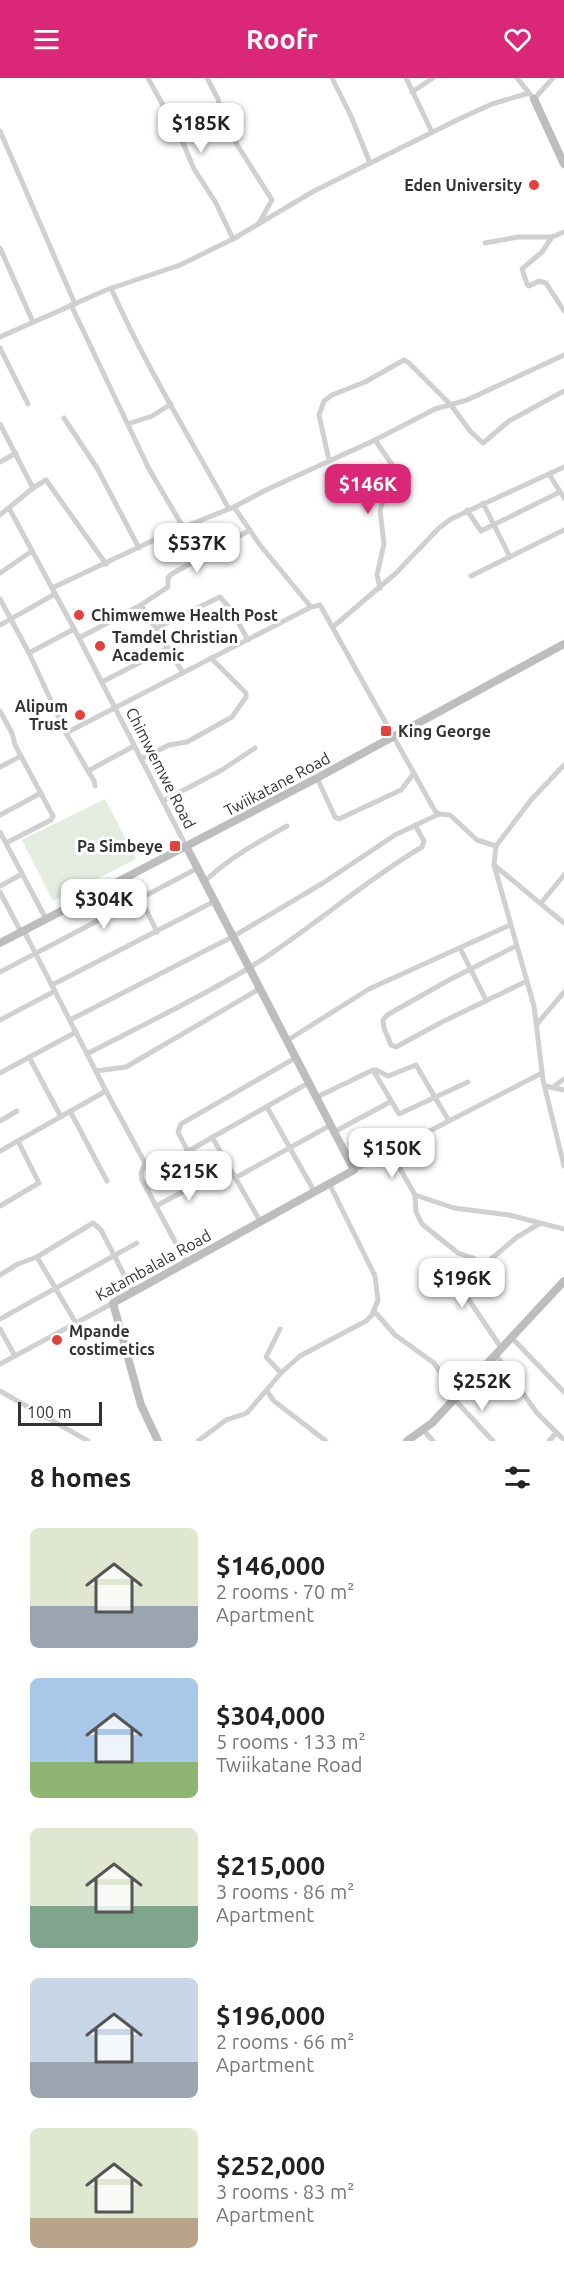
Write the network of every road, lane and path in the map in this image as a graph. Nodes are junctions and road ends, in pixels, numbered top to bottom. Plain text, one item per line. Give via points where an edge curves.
1 (148, 78) edge
2 (207, 78) edge
3 (332, 78) edge
4 (406, 78) edge
5 (433, 78) edge
6 (516, 78) edge
7 (553, 78) edge
8 (412, 92) junction
9 (531, 96) junction
10 (0, 131) edge
11 (432, 132) junction
12 (562, 152) edge
13 (370, 163) junction
14 (564, 164) edge
15 (258, 224) junction
16 (564, 232) edge
17 (552, 237) junction
18 (233, 239) junction
19 (485, 243) dead end
20 (0, 248) edge
21 (111, 288) junction
22 (73, 304) junction
23 (564, 311) edge
24 (33, 322) junction
25 (0, 337) edge
26 (0, 348) edge
27 (564, 356) edge
28 (564, 392) edge
29 (28, 404) dead end
30 (171, 404) junction
31 (451, 405) junction
32 (64, 418) dead end
33 (0, 424) edge
34 (128, 424) junction
35 (375, 440) junction
36 (16, 453) junction
37 (329, 460) junction
38 (0, 462) edge
39 (564, 467) edge
40 (549, 474) junction
41 (33, 488) junction
42 (560, 492) junction
43 (564, 498) edge
44 (483, 503) junction
45 (9, 508) junction
46 (232, 508) junction
47 (466, 510) junction
48 (0, 515) edge
49 (495, 524) junction
50 (183, 527) junction
51 (250, 530) junction
52 (564, 530) edge
53 (139, 548) junction
54 (32, 551) junction
55 (510, 557) junction
56 (106, 564) junction
57 (0, 573) edge
58 (471, 576) dead end
59 (380, 588) junction
60 (54, 591) junction
61 (0, 599) edge
62 (141, 605) junction
63 (311, 607) junction
64 (11, 619) junction
65 (0, 625) edge
66 (334, 626) junction
67 (156, 628) junction
68 (74, 629) junction
69 (79, 638) junction
70 (248, 639) junction
71 (564, 644) edge
72 (168, 648) junction
73 (28, 652) junction
74 (211, 658) junction
75 (183, 673) junction
76 (102, 682) junction
77 (115, 708) junction
78 (0, 711) edge
79 (2, 719) edge
80 (66, 733) junction
81 (395, 736) junction
82 (134, 746) junction
83 (255, 748) dead end
84 (21, 756) junction
85 (141, 759) junction
86 (564, 765) edge
87 (0, 767) edge
88 (88, 771) junction
89 (414, 773) junction
90 (316, 778) junction
91 (95, 786) dead end
92 (41, 793) junction
93 (163, 801) junction
94 (439, 814) junction
95 (0, 815) edge
96 (415, 825) junction
97 (287, 826) dead end
98 (0, 832) edge
99 (6, 843) junction
100 (186, 846) junction
101 (496, 846) junction
102 (494, 866) junction
103 (198, 868) junction
104 (22, 873) junction
105 (564, 875) edge
106 (205, 881) junction
107 (0, 886) edge
108 (0, 892) edge
109 (140, 897) junction
110 (215, 901) junction
111 (541, 903) junction
112 (46, 919) junction
113 (564, 923) edge
114 (510, 926) junction
115 (22, 931) junction
116 (157, 932) junction
117 (234, 936) junction
118 (0, 943) edge
119 (516, 946) junction
120 (460, 948) junction
121 (36, 954) junction
122 (250, 967) junction
123 (470, 970) junction
124 (0, 972) edge
125 (527, 981) junction
126 (53, 988) junction
127 (261, 988) junction
128 (564, 992) edge
129 (486, 1000) junction
130 (0, 1020) edge
131 (70, 1020) junction
132 (537, 1024) junction
133 (76, 1032) junction
134 (288, 1040) junction
135 (87, 1054) junction
136 (297, 1057) junction
137 (29, 1058) junction
138 (373, 1070) junction
139 (96, 1071) junction
140 (542, 1073) junction
141 (0, 1074) edge
142 (564, 1079) edge
143 (309, 1082) junction
144 (468, 1082) dead end
145 (545, 1086) junction
146 (553, 1087) junction
147 (564, 1090) edge
148 (106, 1091) junction
149 (317, 1097) junction
150 (436, 1097) junction
151 (390, 1102) junction
152 (267, 1107) junction
153 (17, 1111) dead end
154 (70, 1112) junction
155 (61, 1117) junction
156 (0, 1120) edge
157 (449, 1121) junction
158 (333, 1128) junction
159 (212, 1137) junction
160 (18, 1142) junction
161 (290, 1148) junction
162 (1, 1149) edge
163 (390, 1151) junction
164 (564, 1166) edge
165 (354, 1170) junction
166 (211, 1177) dead end
167 (235, 1178) junction
168 (107, 1181) dead end
169 (329, 1183) junction
170 (314, 1191) junction
171 (415, 1195) junction
172 (0, 1206) edge
173 (156, 1206) junction
174 (260, 1221) junction
175 (539, 1224) junction
176 (564, 1229) edge
177 (137, 1243) dead end
178 (114, 1255) junction
179 (37, 1257) junction
180 (186, 1262) junction
181 (484, 1266) junction
182 (0, 1275) edge
183 (564, 1281) edge
184 (55, 1288) junction
185 (133, 1292) junction
186 (113, 1303) junction
187 (375, 1312) junction
188 (0, 1319) edge
189 (76, 1323) junction
190 (0, 1329) edge
191 (280, 1329) dead end
192 (512, 1338) junction
193 (500, 1352) junction
194 (15, 1356) junction
195 (0, 1365) edge
196 (281, 1373) junction
197 (267, 1390) junction
198 (0, 1391) edge
199 (564, 1392) edge
200 (456, 1398) junction
201 (423, 1430) junction
202 (560, 1433) edge
203 (564, 1440) edge
204 (88, 1441) edge
205 (158, 1441) edge
206 (198, 1441) edge
207 (326, 1441) edge
208 (407, 1441) edge
209 (433, 1441) edge
210 (493, 1441) edge
211 (549, 1441) edge

1 - 18 street
2 - 15 street via 223,120 272,200
3 - 13 street
4 - 8 street
5 - 8 street
6 - 9 street
7 - 9 street
8 - 11 street
9 - 11 street via 492,104
9 - 12 main road
10 - 22 street
11 - 13 street
12 - 14 main road
13 - 15 street
15 - 18 street
16 - 17 street
17 - 19 street via 518,237
17 - 23 street via 522,269 529,286 539,281 546,283
18 - 21 street via 169,269
20 - 24 street
21 - 22 street
21 - 30 street via 148,367
22 - 24 street
22 - 34 street
24 - 25 street
26 - 29 street
27 - 31 street
28 - 31 street via 509,421 483,444
30 - 34 street
30 - 46 street
31 - 35 street via 429,411
31 - 37 street via 403,361 324,401 319,415
32 - 53 street via 97,468
33 - 36 street
34 - 50 street via 153,479
35 - 37 street
35 - 59 street via 395,469 380,512 384,544 377,575
36 - 38 street
36 - 41 street
37 - 46 street
39 - 40 street
40 - 42 street
40 - 44 street
41 - 45 street
41 - 56 street via 47,481
42 - 43 street
42 - 49 street
44 - 47 street
44 - 49 street
45 - 48 street
45 - 54 street, Chimwemwe Road
46 - 50 street
46 - 51 street
47 - 49 street via 480,531
47 - 59 street via 439,528
49 - 55 street
50 - 53 street
51 - 62 street via 170,575 168,587
51 - 63 street
52 - 55 street
53 - 56 street
54 - 57 street
54 - 60 street, Chimwemwe Road
55 - 58 street
56 - 60 street
59 - 66 street
60 - 64 street
60 - 68 street, Chimwemwe Road
61 - 64 street
62 - 67 street
62 - 69 street
63 - 66 street via 321,605
63 - 70 street
64 - 65 street
64 - 73 street
66 - 81 street
67 - 70 street via 220,597
67 - 72 street
68 - 69 street, Chimwemwe Road
68 - 73 street
69 - 76 street, Chimwemwe Road
70 - 74 street
71 - 81 main road, Twiikatane Road
72 - 75 street
72 - 76 street
73 - 80 street
74 - 75 street
74 - 85 street via 246,693 236,714 187,742 169,745
75 - 77 street
76 - 77 street, Chimwemwe Road
77 - 80 street
77 - 82 street, Chimwemwe Road
78 - 79 street
79 - 84 street
80 - 88 street
81 - 89 street
81 - 90 main road, Twiikatane Road
82 - 85 street, Chimwemwe Road
82 - 88 street
83 - 93 street
84 - 87 street
84 - 92 street
85 - 93 street, Chimwemwe Road
86 - 101 street
88 - 91 street
89 - 90 street via 401,790 339,819
89 - 94 street
90 - 100 main road, Twiikatane Road
92 - 95 street
92 - 99 street via 52,818
93 - 100 street, Chimwemwe Road
94 - 96 street
94 - 101 street via 450,815 477,840
96 - 117 street
96 - 122 street via 424,841 422,847
97 - 106 street via 239,854
98 - 99 street
99 - 104 street
100 - 103 main road, Chimwemwe Road
100 - 112 main road, Twiikatane Road
101 - 102 street
102 - 111 street
102 - 114 street
103 - 106 main road, Chimwemwe Road
103 - 109 street
104 - 107 street
104 - 112 street
105 - 111 street
106 - 110 main road, Chimwemwe Road
108 - 115 street
109 - 116 street
109 - 121 street
110 - 116 street
110 - 117 main road, Chimwemwe Road
111 - 113 street
112 - 115 main road, Twiikatane Road
114 - 119 street
114 - 120 street
115 - 118 main road, Twiikatane Road
115 - 121 street
116 - 126 street
117 - 122 main road, Chimwemwe Road
117 - 131 street
119 - 123 street
119 - 125 street
120 - 123 street
120 - 134 street via 369,989
121 - 124 street
121 - 126 street
122 - 127 main road, Chimwemwe Road
122 - 135 street
123 - 129 street
123 - 129 street via 385,1017 384,1028 391,1045 398,1046
125 - 129 street
125 - 132 street
126 - 130 street
126 - 131 street
127 - 134 main road, Chimwemwe Road
127 - 139 street via 126,1067
128 - 132 street
131 - 133 street
132 - 140 street
133 - 135 street
133 - 137 street
134 - 136 main road, Chimwemwe Road
135 - 139 street
136 - 143 main road, Chimwemwe Road
136 - 159 street via 178,1129 187,1150
137 - 141 street
137 - 155 street
138 - 149 street
138 - 150 street via 388,1076 418,1065
138 - 151 street
139 - 148 street
140 - 145 street
140 - 157 street, Katambalala Road
142 - 146 street
143 - 149 main road, Chimwemwe Road
143 - 152 street
144 - 150 street
145 - 146 street
145 - 164 street
146 - 147 street
148 - 154 street
148 - 173 street via 144,1160 141,1177
149 - 158 main road, Chimwemwe Road
150 - 151 street via 399,1114
150 - 157 street
151 - 158 street
152 - 159 street
152 - 161 street
153 - 156 street
154 - 155 street
154 - 168 street
155 - 160 street
157 - 163 street, Katambalala Road
158 - 161 street
158 - 165 main road, Chimwemwe Road
159 - 167 street
160 - 162 street
160 - 172 street via 39,1183
161 - 167 street
161 - 170 street
163 - 165 street, Katambalala Road
163 - 171 street
165 - 169 main road, Katambalala Road
166 - 173 street
167 - 174 street
169 - 170 main road, Katambalala Road
169 - 187 street via 375,1276 379,1292
170 - 174 main road, Katambalala Road
171 - 175 street via 454,1208 508,1215
171 - 181 street via 416,1212 422,1224 458,1253
173 - 180 street
174 - 180 main road, Katambalala Road
175 - 176 street
175 - 181 street via 517,1237
177 - 178 street
178 - 179 street via 93,1223
178 - 184 street
178 - 185 street
179 - 182 street
179 - 184 street
180 - 185 main road, Katambalala Road
181 - 193 street via 464,1291
183 - 192 main road
184 - 188 street
184 - 189 street
185 - 186 main road, Katambalala Road
186 - 189 street, Katambalala Road
186 - 205 main road via 141,1405
187 - 196 street via 366,1321 300,1356
187 - 200 street via 401,1340 434,1363
189 - 194 street, Katambalala Road
190 - 194 street
191 - 196 street via 266,1357
192 - 193 main road
192 - 199 street
193 - 200 main road
193 - 202 street via 537,1413
194 - 195 street, Katambalala Road
196 - 197 street
197 - 206 street via 244,1416 226,1420
197 - 207 street via 274,1401
198 - 204 street
200 - 201 main road
200 - 210 street
201 - 208 main road
201 - 209 street
202 - 203 street
202 - 211 street

